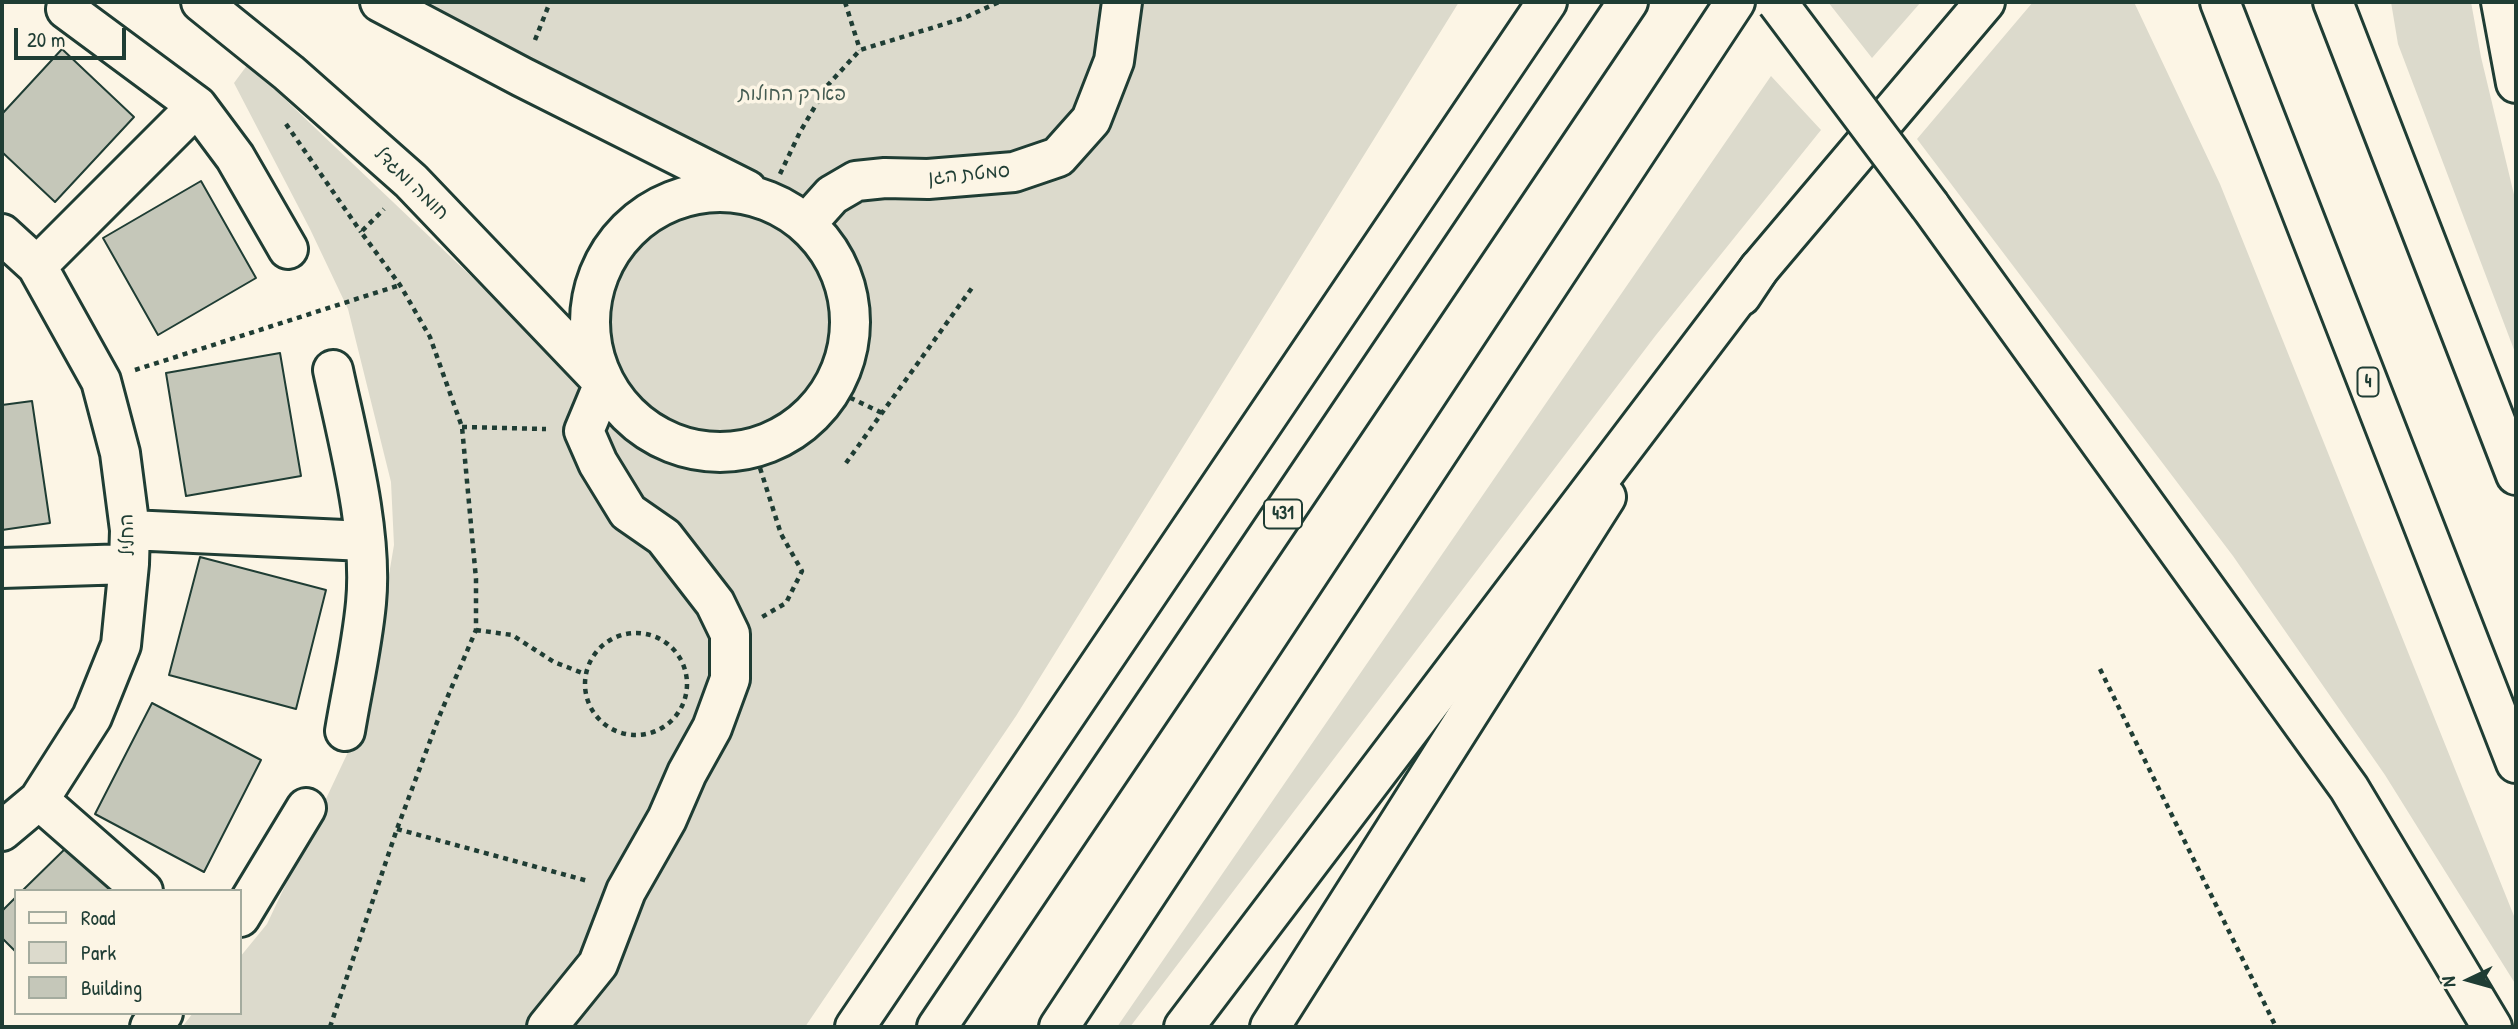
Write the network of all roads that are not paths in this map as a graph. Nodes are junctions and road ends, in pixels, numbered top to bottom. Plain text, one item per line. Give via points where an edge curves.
1 (201, 2) edge
2 (380, 2) edge
3 (1122, 2) edge
4 (1547, 2) edge
5 (1628, 2) edge
6 (1735, 2) edge
7 (1777, 2) edge
8 (1985, 2) edge
9 (2220, 2) edge
10 (2333, 2) edge
11 (2501, 2) edge
12 (66, 9) dead end
13 (2516, 83) edge
14 (197, 106) junction
15 (768, 200) junction
16 (806, 224) junction
17 (2, 234) edge
18 (288, 249) dead end
19 (37, 266) junction
20 (1759, 269) junction
21 (333, 370) dead end
22 (604, 383) junction
23 (2516, 475) edge
24 (365, 541) junction
25 (129, 547) junction
26 (2, 568) edge
27 (345, 731) dead end
28 (2516, 763) edge
29 (39, 800) junction
30 (306, 808) dead end
31 (2, 831) edge
32 (141, 889) edge
33 (242, 914) edge
34 (547, 1027) edge
35 (855, 1027) edge
36 (937, 1027) edge
37 (1059, 1027) edge
38 (1184, 1027) edge
39 (1270, 1027) edge
40 (2492, 1027) edge

1 - 22 main road, חומה ומגדל via 411,181
2 - 15 main road, חומה ומגדל
3 - 16 main road, סמטת הגן via 1114,61 1091,120 1058,157 1014,172 856,181 832,195
4 - 35 main road
5 - 36 main road, 431
6 - 37 main road
7 - 40 main road, bridge via 1930,206 2349,788
8 - 20 main road
9 - 28 main road, 4
10 - 23 main road
11 - 13 main road
12 - 14 main road
14 - 18 main road via 235,157
14 - 19 main road
15 - 16 main road, חומה ומגדל
15 - 22 main road, חומה ומגדל via 724,191 679,197 639,219 608,253 592,295 590,329
16 - 22 main road, חומה ומגדל via 834,260 849,302 848,347 832,389 794,429 754,449 710,453 668,442 631,419
17 - 19 main road, החליל
19 - 25 main road, החליל via 101,381 120,453
20 - 38 main road
20 - 39 main road via 1591,519
21 - 24 main road
22 - 34 main road via 584,431 628,512 664,537 715,603 730,634 730,679 712,728 626,891 598,964
24 - 25 main road
24 - 27 main road via 366,602
25 - 26 main road
25 - 29 main road, החליל via 121,645 92,717
29 - 31 main road, החליל
29 - 32 main road
30 - 33 main road

